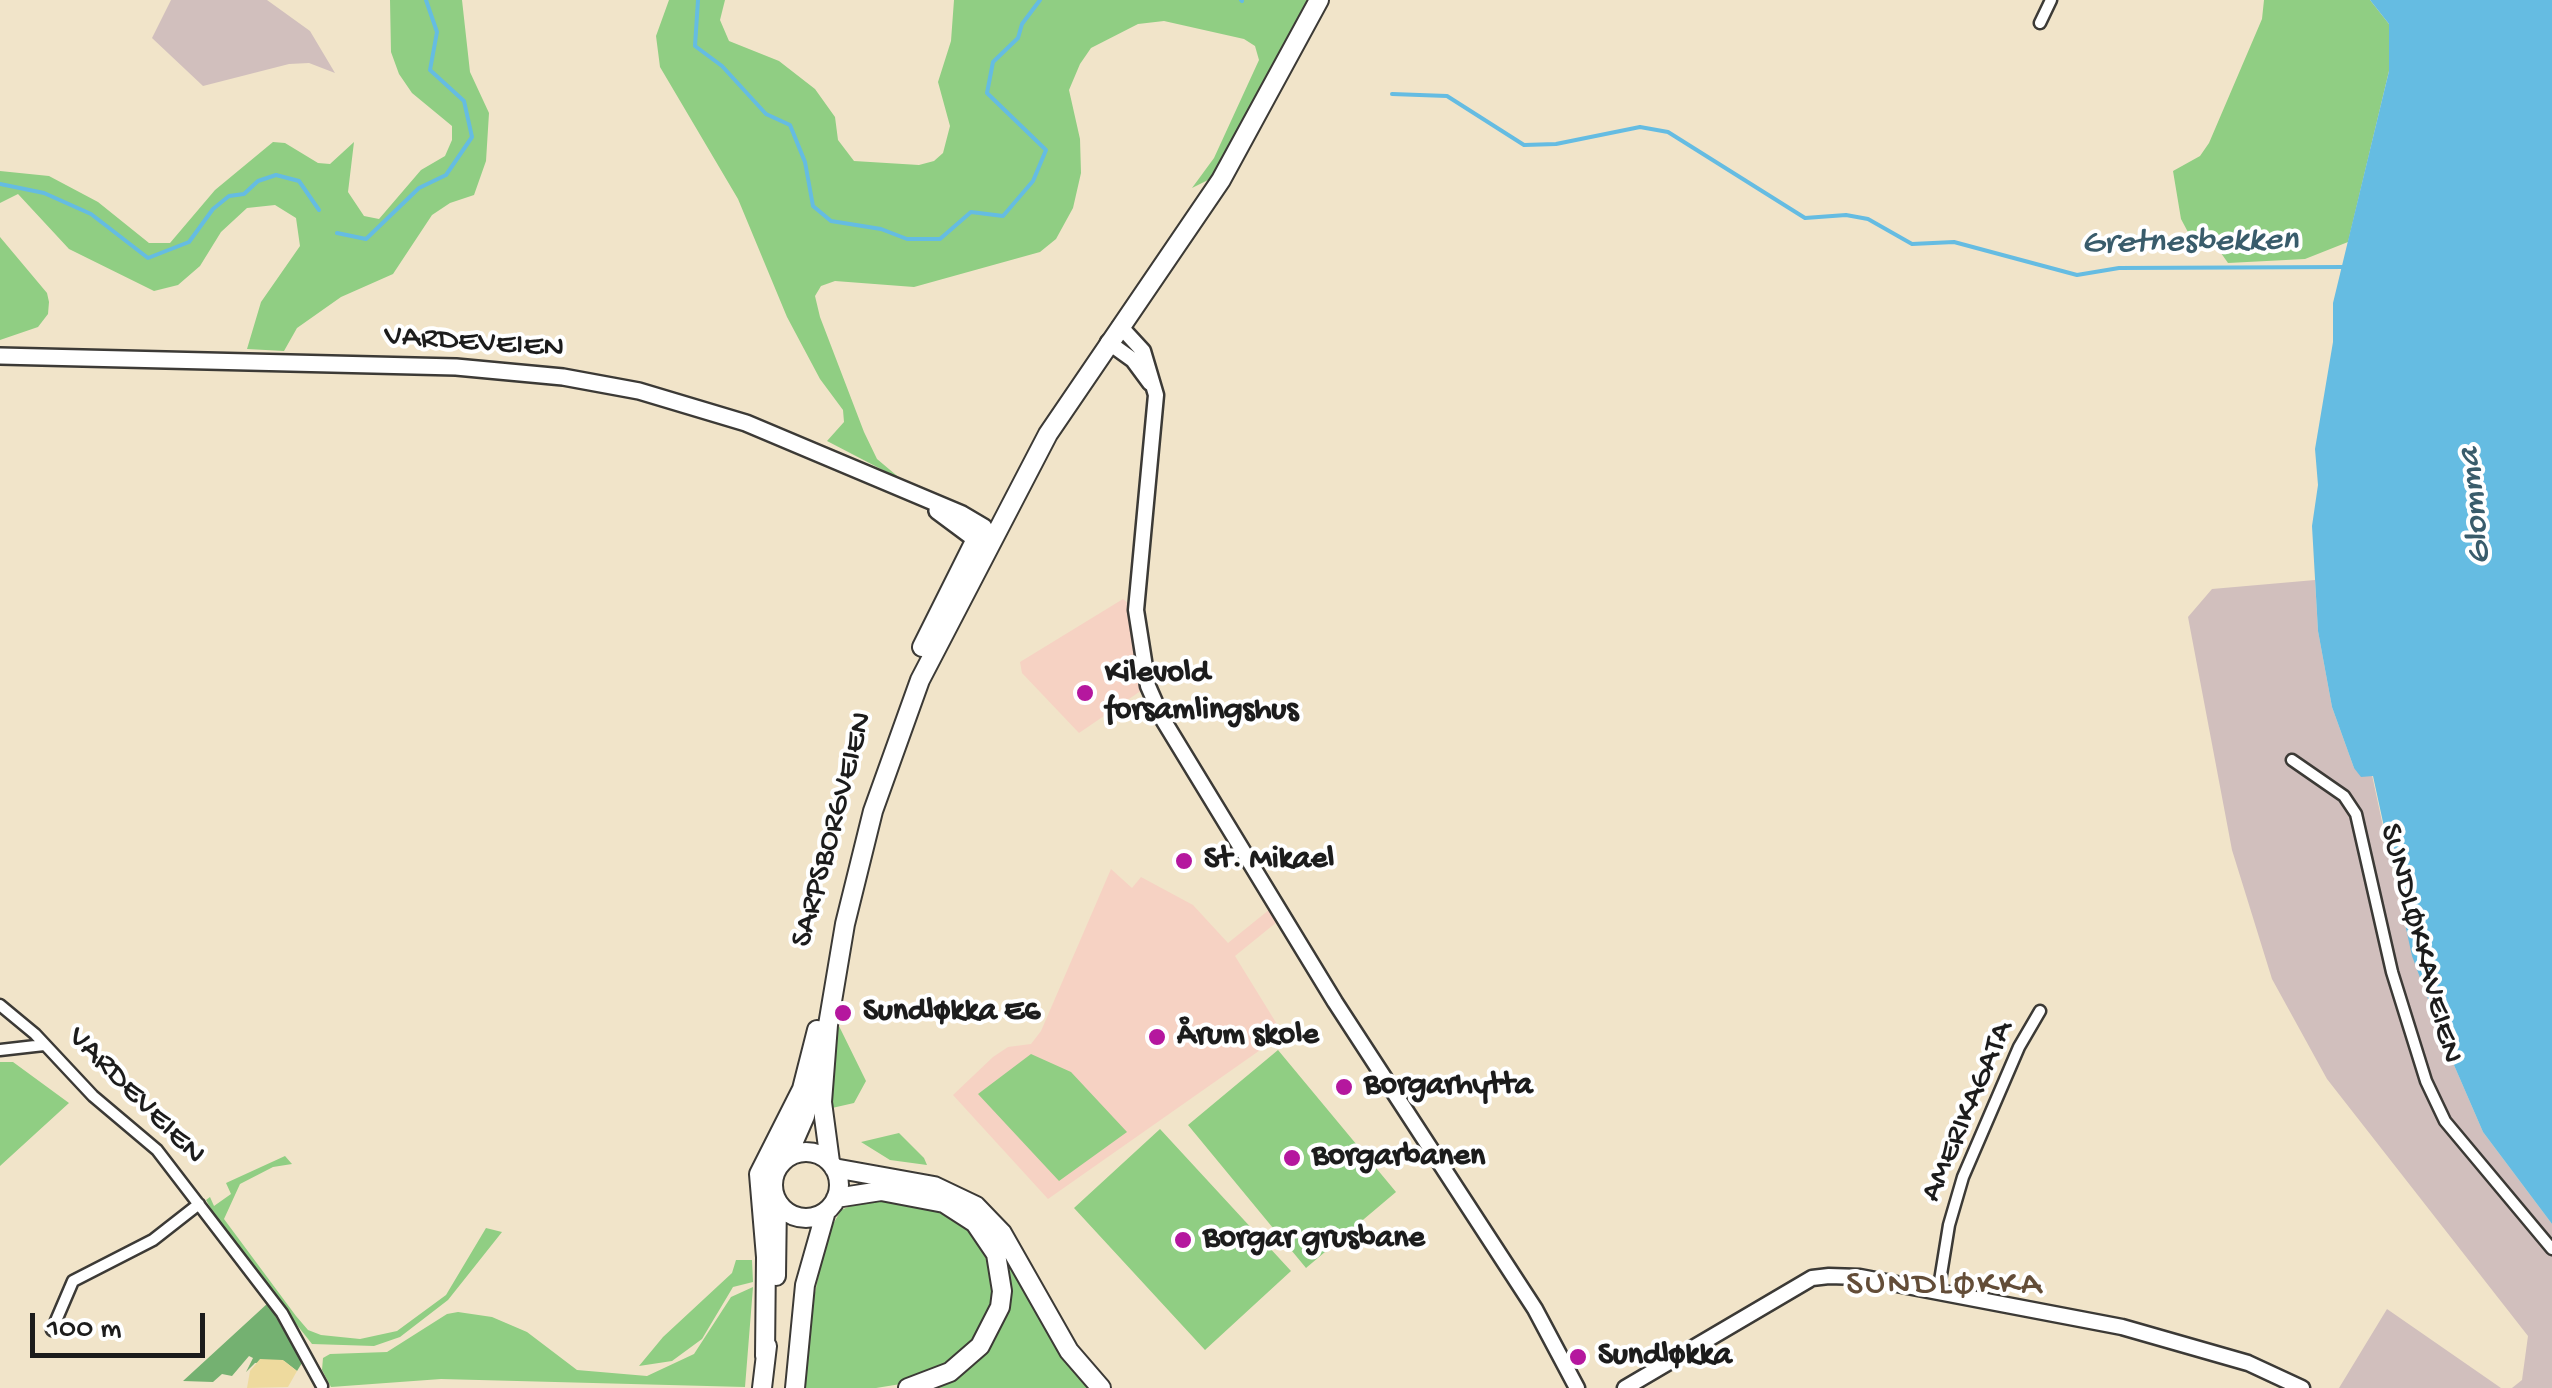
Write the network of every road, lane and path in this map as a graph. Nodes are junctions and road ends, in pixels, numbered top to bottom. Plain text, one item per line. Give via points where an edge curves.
1 (1319, 0) edge
2 (2051, 0) edge
3 (2040, 23) dead end
4 (1120, 326) junction
5 (1108, 342) junction
6 (0, 356) edge
7 (1156, 394) junction
8 (984, 535) junction
9 (2292, 760) dead end
10 (0, 1004) edge
11 (2040, 1012) dead end
12 (817, 1030) junction
13 (44, 1045) junction
14 (0, 1050) edge
15 (786, 1157) junction
16 (832, 1165) junction
17 (776, 1202) junction
18 (199, 1204) junction
19 (831, 1205) junction
20 (2552, 1249) edge
21 (1938, 1292) junction
22 (52, 1330) dead end
23 (765, 1356) junction
24 (322, 1386) edge
25 (762, 1388) edge
26 (795, 1388) edge
27 (908, 1388) edge
28 (1100, 1388) edge
29 (1577, 1388) edge
30 (1625, 1388) edge
31 (2302, 1388) edge

1 - 4 highway, SARPSBORGVEIEN via 1220,180
2 - 3 street
4 - 5 highway, SARPSBORGVEIEN
4 - 7 street via 1144,352
5 - 7 street via 1133,360
5 - 8 highway, SARPSBORGVEIEN
6 - 8 main road, VARDEVEIEN via 456,367 563,376 710,410 922,499
7 - 29 street via 1136,610 1148,686 1335,1002 1532,1304
8 - 12 highway, SARPSBORGVEIEN via 920,652 878,762 848,870
8 - 16 highway, SARPSBORGVEIEN via 920,680 863,846 828,1026 822,1102
9 - 20 street, SUNDLØKKAVEIEN via 2344,796 2356,814 2392,972 2445,1121
10 - 13 street, VARDEVEIEN
11 - 21 street, AMERIKAGATA via 1963,1177
12 - 15 highway, SARPSBORGVEIEN via 805,1116
12 - 23 highway via 802,1089 758,1174
13 - 14 street
13 - 18 street, VARDEVEIEN via 157,1150
15 - 16 highway via 804,1152
15 - 17 highway via 772,1182
16 - 19 highway via 839,1183
16 - 28 highway via 934,1186 976,1206 1002,1233 1068,1351
17 - 19 highway via 799,1218
17 - 23 highway via 778,1251
18 - 22 street via 153,1240 73,1280
18 - 24 street, VARDEVEIEN via 282,1313
19 - 26 highway via 805,1285
19 - 27 highway via 881,1191 944,1204 975,1223 996,1254 1002,1291 986,1337 950,1372
21 - 30 street via 1860,1277 1812,1278
21 - 31 street via 2182,1342
23 - 25 highway

